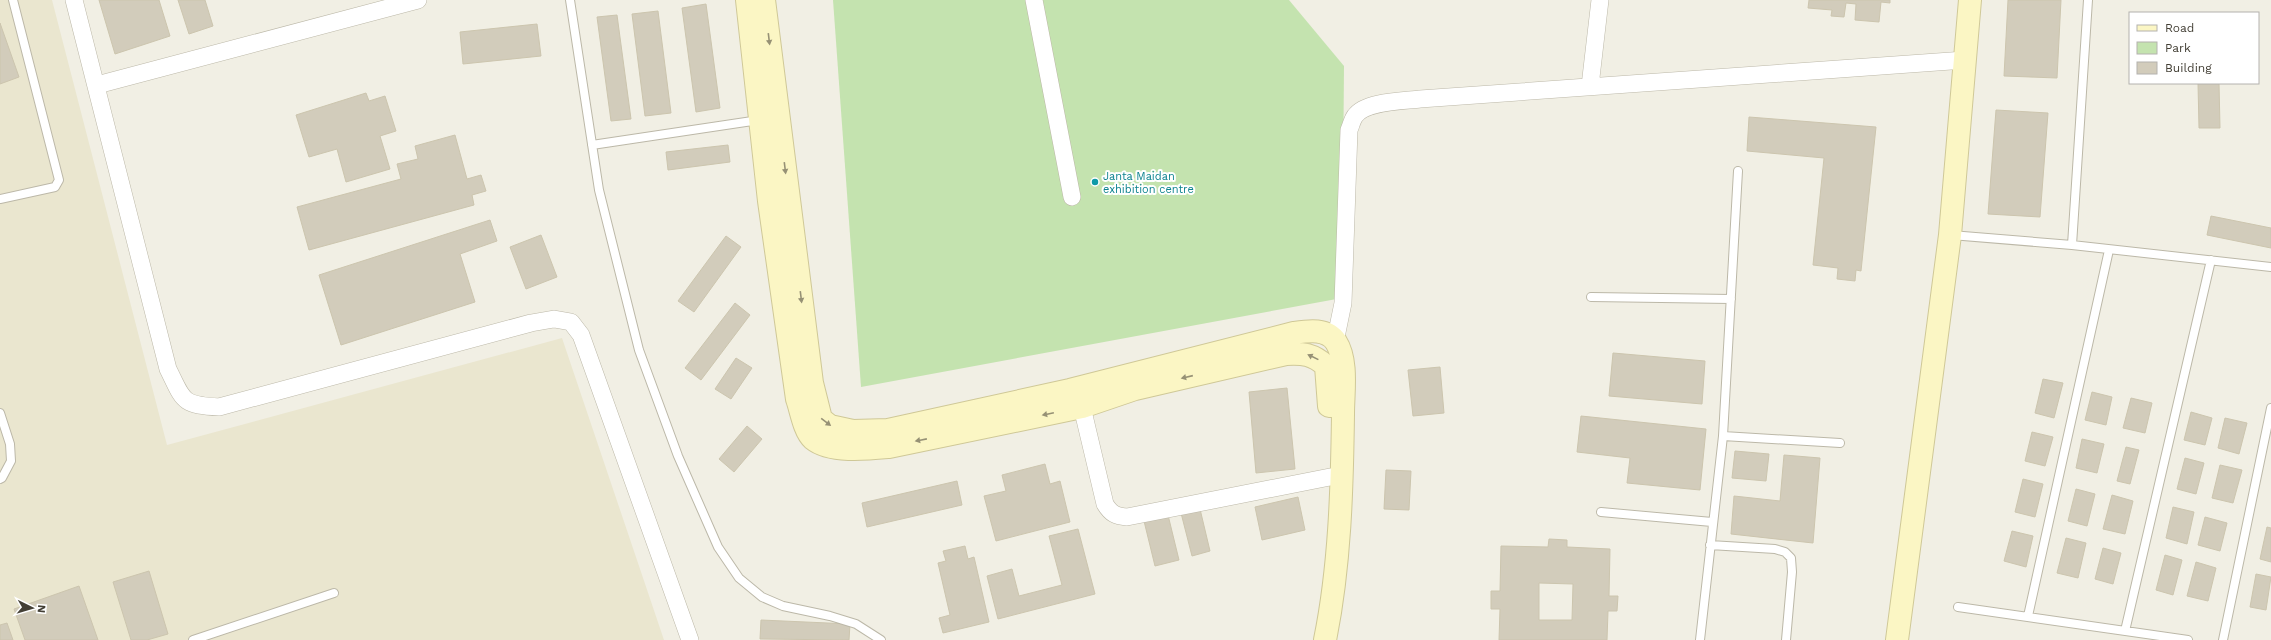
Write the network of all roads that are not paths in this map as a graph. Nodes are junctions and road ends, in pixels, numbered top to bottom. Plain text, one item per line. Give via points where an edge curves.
1 (13, 0) edge
2 (74, 0) edge
3 (418, 0) edge
4 (570, 0) edge
5 (747, 0) edge
6 (764, 0) edge
7 (1034, 0) edge
8 (1600, 0) edge
9 (1970, 0) edge
10 (2088, 0) edge
11 (1965, 60) junction
12 (97, 85) junction
13 (1590, 86) junction
14 (760, 120) junction
15 (592, 145) junction
16 (1738, 171) dead end
17 (1072, 197) dead end
18 (0, 199) edge
19 (1950, 235) junction
20 (2072, 245) junction
21 (2109, 250) junction
22 (2211, 260) junction
23 (2271, 267) edge
24 (1590, 297) dead end
25 (1731, 299) junction
26 (1335, 342) junction
27 (1082, 407) junction
28 (2271, 408) edge
29 (0, 413) edge
30 (1723, 436) junction
31 (1840, 443) dead end
32 (1330, 477) junction
33 (0, 479) edge
34 (1601, 512) dead end
35 (1712, 522) junction
36 (1710, 545) junction
37 (334, 593) dead end
38 (1958, 607) dead end
39 (2028, 616) junction
40 (2126, 631) junction
41 (193, 640) edge
42 (690, 640) edge
43 (881, 640) edge
44 (1312, 640) edge
45 (1325, 640) edge
46 (1700, 640) edge
47 (1786, 640) edge
48 (1897, 640) edge
49 (2188, 640) edge
50 (2223, 640) edge

1 - 18 lane via 59,180 55,187
2 - 12 street
3 - 12 street
4 - 15 lane
5 - 14 street
6 -> 26 street via 812,383 821,419 830,426 872,432 944,419 1294,333 1311,331 1326,334
7 - 17 street
8 - 13 street
9 - 11 street
10 - 20 lane
11 - 13 street
11 - 19 street
12 - 42 street via 168,369 181,397 194,406 219,407 531,322 554,319 571,322 581,335
13 - 26 street via 1379,104 1356,115 1349,130 1343,303
14 - 15 lane
27 -> 14 street via 889,447 858,450 829,445 813,439 805,424 798,399 769,201
15 - 43 lane via 599,190 639,350 678,456 718,547 739,578 762,597 783,606 856,624
16 - 25 lane
19 - 20 lane
19 - 48 street
20 - 21 lane
21 - 22 lane
21 - 39 lane
22 - 23 lane
22 - 40 lane
24 - 25 lane
25 - 30 lane
26 - 45 street via 1342,357 1342,466 1334,594
27 - 32 street via 1105,504 1110,513 1116,516 1128,517
32 -> 27 street via 1329,385 1326,366 1317,358 1303,353 1286,354 1135,389
28 - 50 lane
29 - 33 lane via 10,444 11,461
30 - 31 lane
30 - 35 lane
32 - 44 street
34 - 35 lane
35 - 36 lane
36 - 46 lane
36 - 47 lane via 1775,549 1785,552 1791,558
37 - 41 lane
38 - 39 lane
39 - 40 lane
40 - 49 lane

